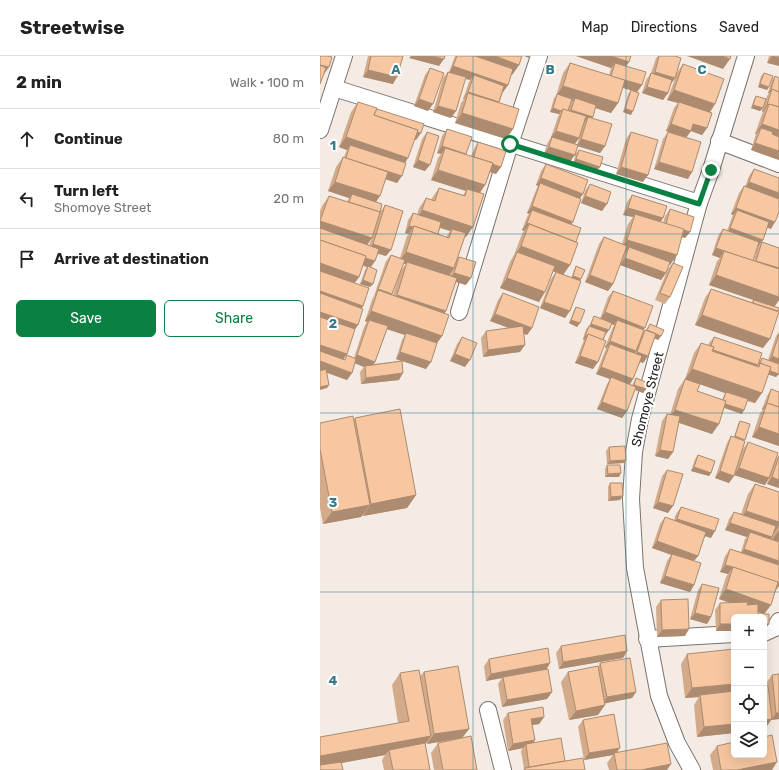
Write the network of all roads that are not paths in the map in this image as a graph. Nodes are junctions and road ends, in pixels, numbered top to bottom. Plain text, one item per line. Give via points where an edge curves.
1 (344, 56) edge
2 (540, 56) edge
3 (746, 56) edge
4 (334, 88) junction
5 (320, 130) edge
6 (719, 141) junction
7 (510, 144) junction
8 (779, 164) edge
9 (699, 204) junction
10 (459, 312) dead end
11 (779, 620) edge
12 (767, 632) edge
13 (731, 634) edge
14 (647, 639) junction
15 (488, 710) dead end
16 (503, 770) edge
17 (692, 770) edge

1 - 4 street
2 - 7 street
3 - 6 street, Shomoye Street
4 - 5 street
4 - 7 street
6 - 8 street
6 - 9 street, Shomoye Street
7 - 9 street
7 - 10 street
9 - 14 street, Shomoye Street via 640,419 634,452 631,499 635,568
11 - 12 street via 775,628
13 - 14 street
14 - 17 street, Shomoye Street via 659,696
15 - 16 street

